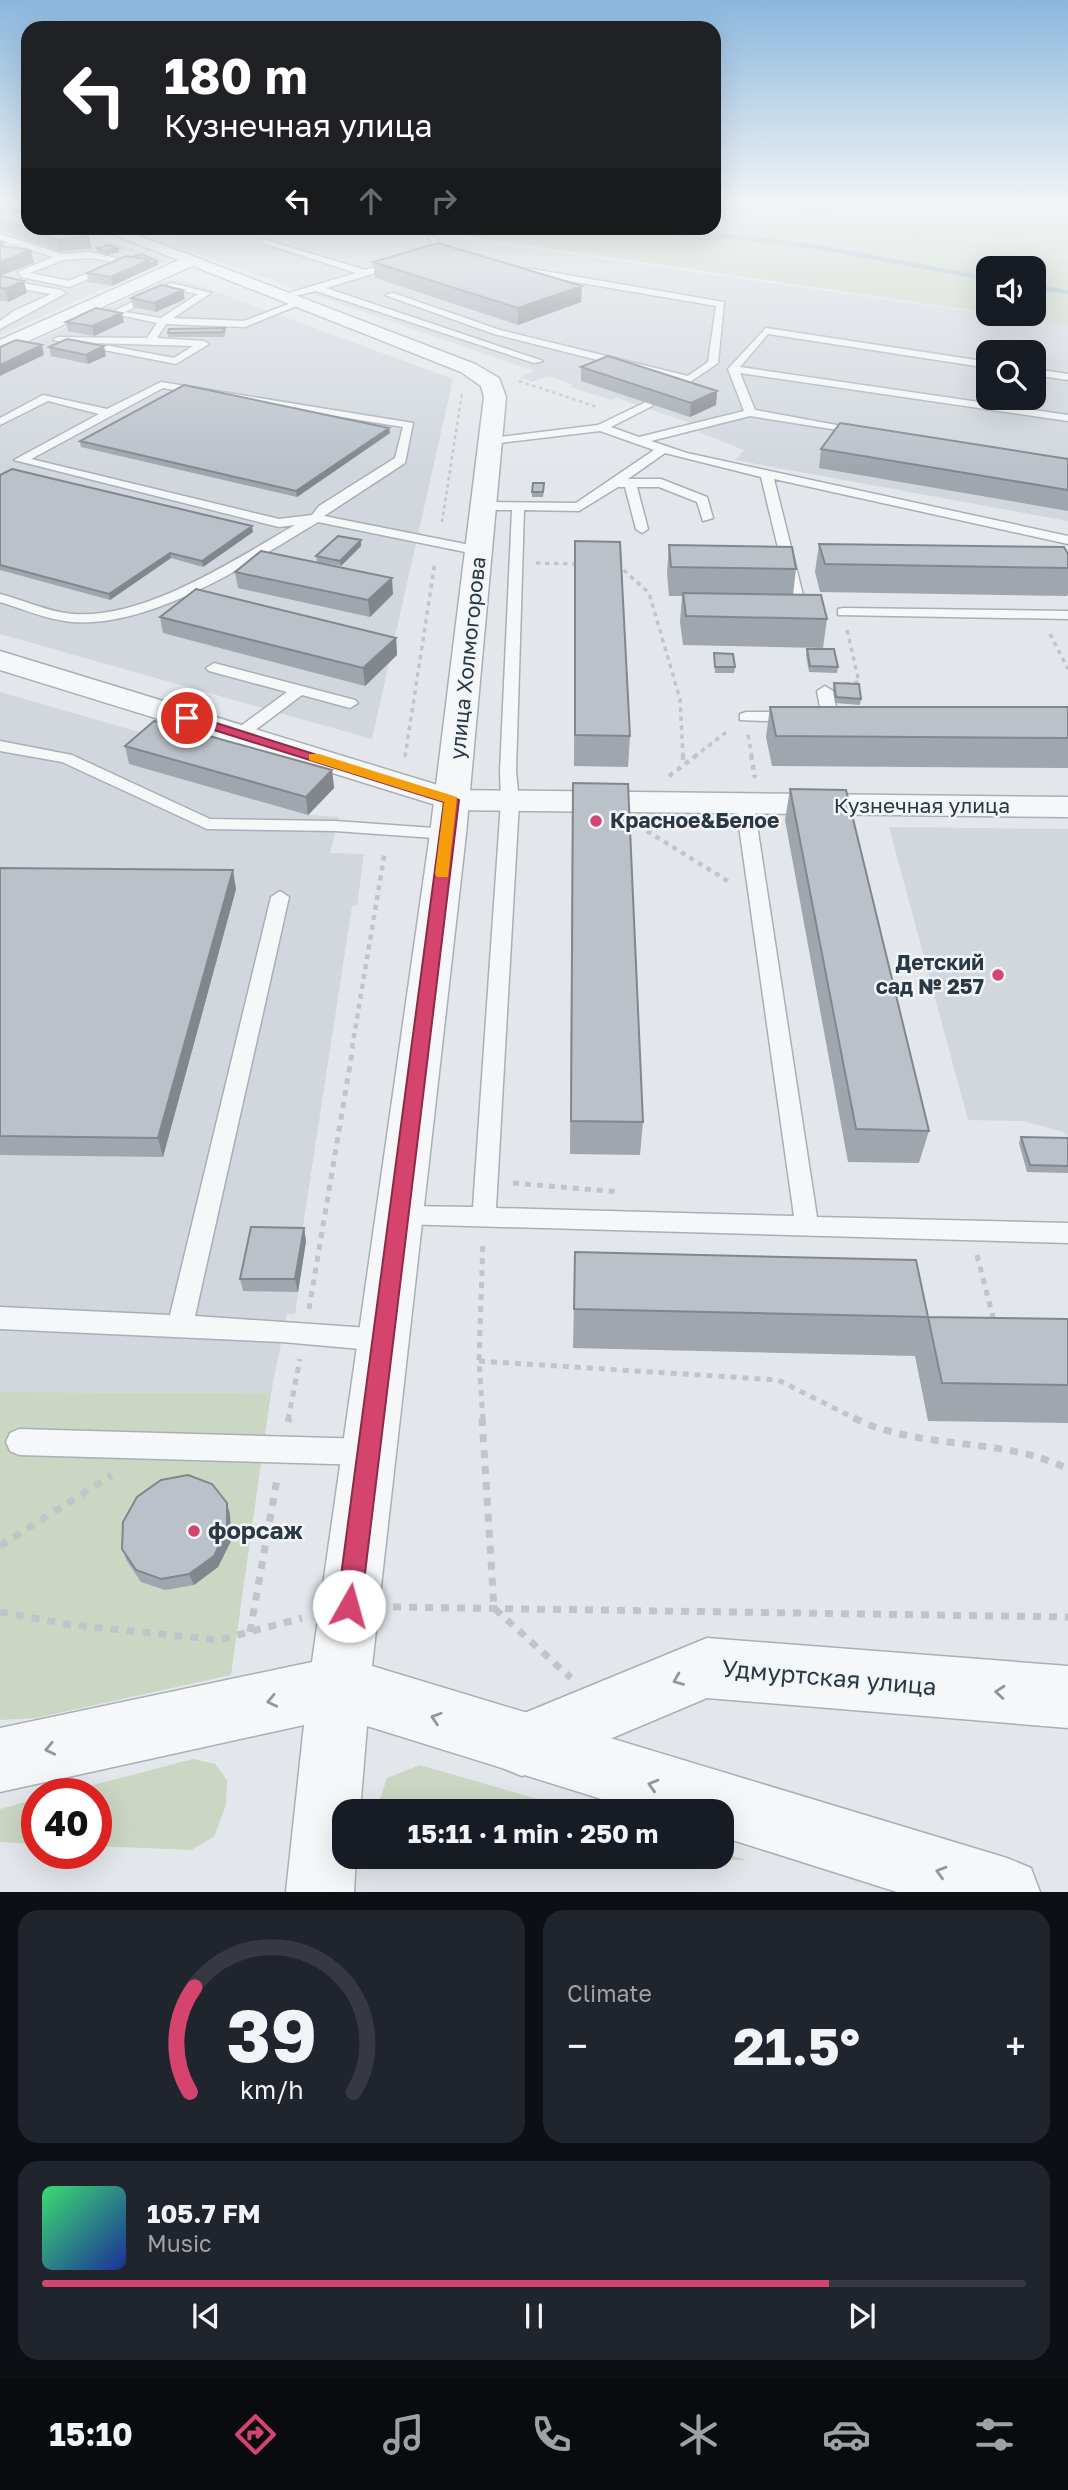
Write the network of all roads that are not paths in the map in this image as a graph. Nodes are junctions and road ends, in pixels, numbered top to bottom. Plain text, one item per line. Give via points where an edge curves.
1 (57, 292) edge
2 (120, 292) edge
3 (158, 292) edge
4 (202, 292) edge
5 (271, 292) edge
6 (308, 292) edge
7 (330, 292) edge
8 (652, 292) edge
9 (390, 295) edge
10 (292, 300) junction
11 (0, 310) edge
12 (17, 313) junction
13 (163, 321) junction
14 (0, 326) edge
15 (150, 341) junction
16 (0, 348) edge
17 (538, 361) dead end
18 (976, 363) edge
19 (733, 369) junction
20 (1046, 374) edge
21 (1068, 377) edge
22 (690, 380) junction
23 (671, 391) edge
24 (648, 404) edge
25 (109, 413) junction
26 (751, 413) junction
27 (1068, 418) edge
28 (0, 422) edge
29 (601, 428) junction
30 (875, 433) edge
31 (492, 441) junction
32 (639, 441) junction
33 (663, 449) junction
34 (767, 475) junction
35 (615, 483) junction
36 (630, 483) junction
37 (502, 506) junction
38 (316, 518) junction
39 (707, 518) dead end
40 (642, 529) dead end
41 (1068, 540) edge
42 (498, 557) junction
43 (185, 589) junction
44 (211, 595) edge
45 (0, 597) edge
46 (773, 606) edge
47 (843, 612) road end
48 (1068, 615) edge
49 (0, 660) edge
50 (214, 668) dead end
51 (299, 690) junction
52 (825, 691) road end
53 (350, 703) dead end
54 (746, 717) road end
55 (240, 734) junction
56 (0, 746) edge
57 (750, 796) junction
58 (510, 802) junction
59 (1068, 807) edge
60 (450, 817) junction
61 (280, 897) dead end
62 (400, 1215) junction
63 (484, 1216) junction
64 (807, 1225) junction
65 (1068, 1234) edge
66 (0, 1318) edge
67 (180, 1326) junction
68 (384, 1340) junction
69 (19, 1442) dead end
70 (369, 1452) junction
71 (339, 1687) junction
72 (1068, 1697) edge
73 (522, 1745) junction
74 (0, 1759) edge
75 (320, 1892) edge
76 (1007, 1892) edge

1 - 12 lane via 61,293
2 - 16 street
3 - 13 lane via 115,313
4 - 13 lane via 206,293
5 - 10 street
6 - 10 lane
7 - 17 lane
8 - 22 lane via 721,304 713,363
9 - 22 lane via 496,332
10 - 13 lane via 245,324
10 - 31 street, улица Холмогорова via 468,368 488,384 495,397
11 - 12 lane
12 - 14 lane
13 - 15 lane
15 - 15 lane via 84,340 58,340 176,361 204,344
18 - 19 lane via 766,331
19 - 26 lane
19 - 27 lane
20 - 21 lane
22 - 23 lane
24 - 29 lane
25 - 28 lane via 47,397
25 - 38 lane via 20,460 279,523
25 - 38 lane via 161,385 409,425 401,460
26 - 30 lane
26 - 32 lane
29 - 31 lane
29 - 32 lane
31 - 37 street, улица Холмогорова
32 - 33 lane
33 - 34 lane
33 - 35 lane
34 - 41 lane
34 - 46 lane via 799,607
35 - 36 lane
35 - 37 lane via 579,507
36 - 39 lane via 661,483 703,500
36 - 40 lane
37 - 42 street, улица Холмогорова
38 - 42 lane
38 - 43 lane
42 - 58 lane
42 - 60 street, улица Холмогорова
43 - 44 lane
43 - 45 lane via 114,615 73,618
47 - 48 lane
49 - 55 street, Кузнечная улица
50 - 51 lane
51 - 53 lane
51 - 55 lane
52 - 54 lane via 825,718
55 - 60 street, Кузнечная улица via 400,784
56 - 60 lane via 66,758 207,824 389,829
57 - 58 street, Кузнечная улица via 624,803
57 - 59 street, Кузнечная улица
57 - 64 lane via 759,899
58 - 60 street, Кузнечная улица
58 - 63 lane
60 - 62 street, улица Холмогорова
61 - 67 lane
62 - 63 lane
62 - 68 street, улица Холмогорова
63 - 64 lane
64 - 65 lane
66 - 67 lane
67 - 68 lane
68 - 70 street, улица Холмогорова
69 - 70 lane
70 - 71 street, улица Холмогорова
73 -> 71 street
71 -> 74 street
71 - 75 street, улица Холмогорова
72 -> 73 street, Удмуртская улица via 707,1668
76 -> 73 street

